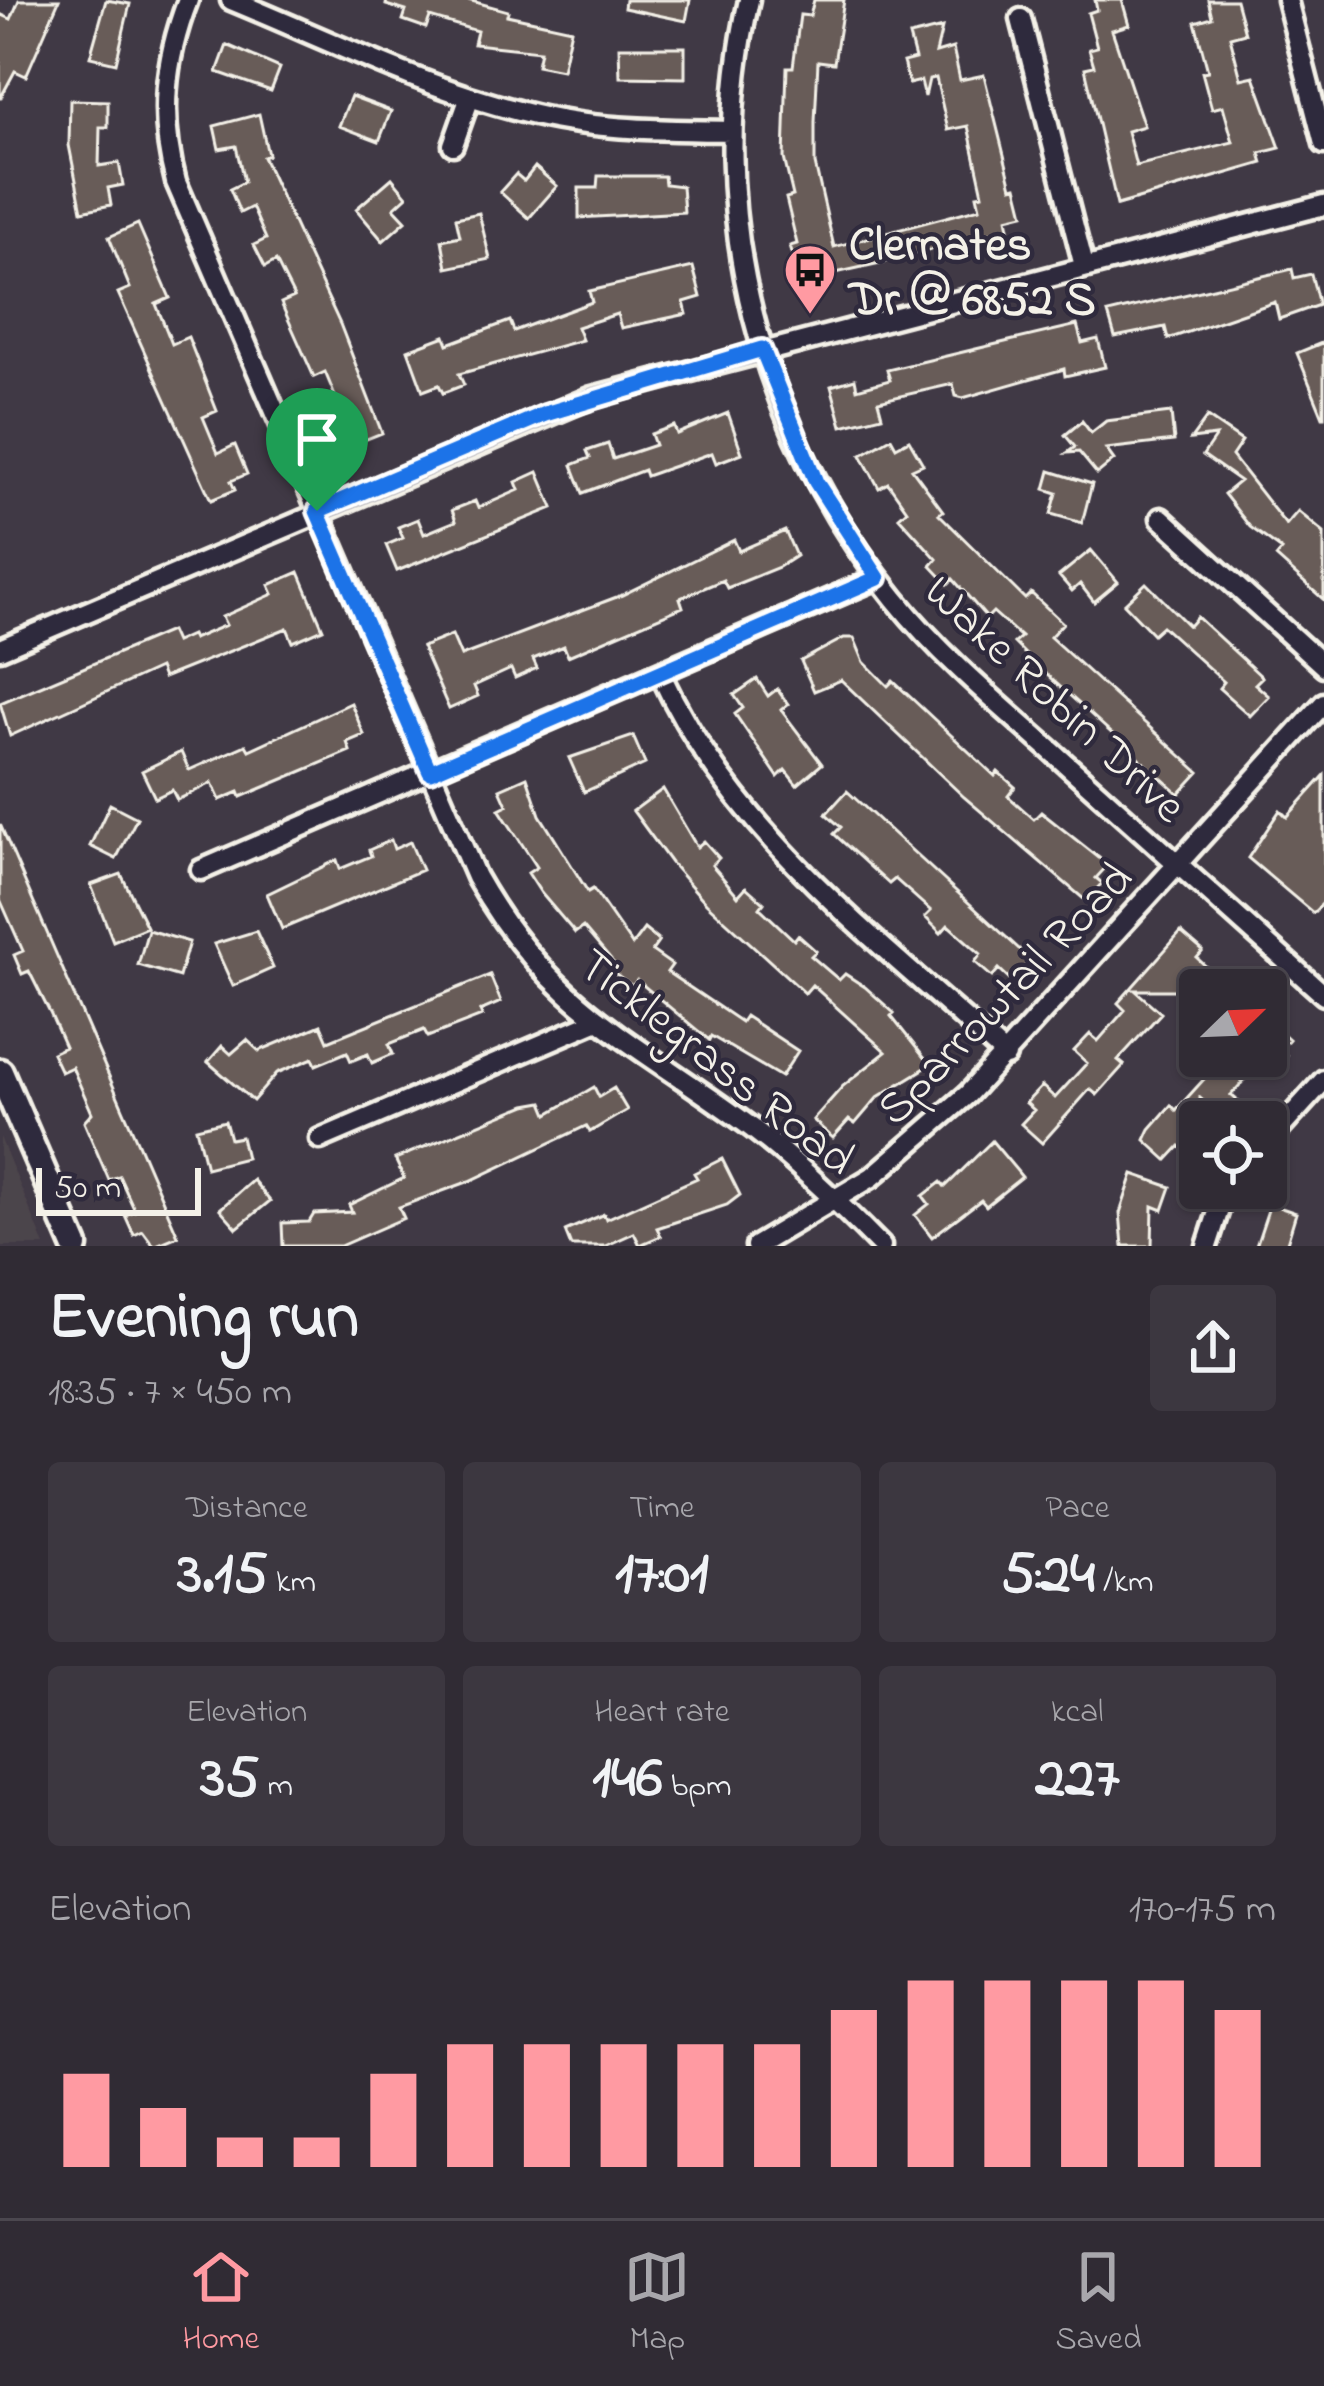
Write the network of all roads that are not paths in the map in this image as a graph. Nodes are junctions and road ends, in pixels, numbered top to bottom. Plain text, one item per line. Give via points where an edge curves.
1 (188, 0) edge
2 (231, 0) edge
3 (749, 0) edge
4 (1287, 0) edge
5 (1021, 19) dead end
6 (470, 97) junction
7 (732, 131) junction
8 (1324, 144) edge
9 (453, 145) dead end
10 (1324, 205) edge
11 (1084, 266) junction
12 (762, 349) junction
13 (317, 511) junction
14 (1161, 518) dead end
15 (878, 578) junction
16 (0, 649) edge
17 (1324, 667) edge
18 (660, 673) junction
19 (1324, 703) edge
20 (430, 772) junction
21 (1179, 866) junction
22 (201, 870) dead end
23 (1324, 995) edge
24 (596, 1021) junction
25 (1006, 1056) junction
26 (0, 1072) edge
27 (1324, 1080) edge
28 (1287, 1121) edge
29 (320, 1139) dead end
30 (836, 1201) junction
31 (1219, 1209) edge
32 (75, 1246) edge
33 (756, 1246) edge
34 (880, 1246) edge
35 (1207, 1246) edge

1 - 13 street, Ticklegrass Road via 167,69 169,154
2 - 6 street
3 - 7 street, Wake Robin Drive
4 - 8 street
5 - 11 street
6 - 7 street via 593,125
6 - 9 street
7 - 12 street, Wake Robin Drive via 738,240
10 - 11 street
11 - 12 street
12 - 13 street via 545,414
12 - 15 street, Wake Robin Drive via 816,482
13 - 16 street
13 - 20 street, Ticklegrass Road
14 - 17 street
15 - 18 street
15 - 21 street, Wake Robin Drive via 940,649
18 - 20 street
18 - 25 street via 726,790 776,848
19 - 21 street, Sparrowtail Road
20 - 22 street
20 - 24 street, Ticklegrass Road via 497,913
21 - 23 street, Wake Robin Drive
21 - 25 street, Sparrowtail Road
24 - 29 street
24 - 30 street, Ticklegrass Road via 755,1130
25 - 30 street, Sparrowtail Road
26 - 32 street
27 - 28 street
30 - 33 street, Sparrowtail Road
30 - 34 street, Ticklegrass Road
31 - 35 street

